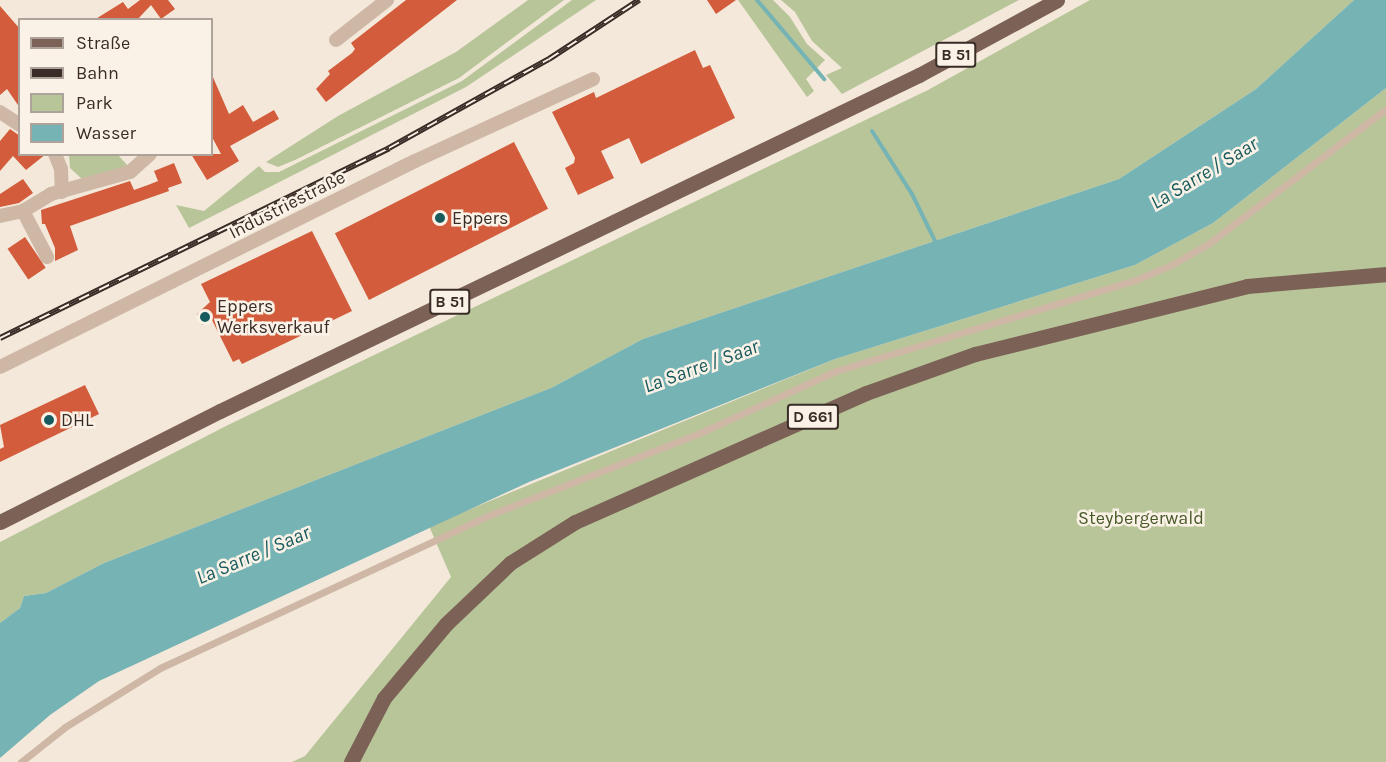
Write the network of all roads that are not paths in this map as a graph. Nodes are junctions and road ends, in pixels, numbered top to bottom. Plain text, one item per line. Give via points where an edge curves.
1 (387, 0) edge
2 (1057, 0) edge
3 (336, 40) dead end
4 (593, 79) dead end
5 (1386, 109) edge
6 (0, 112) edge
7 (18, 124) edge
8 (56, 156) edge
9 (148, 156) edge
10 (62, 192) junction
11 (23, 211) junction
12 (0, 216) edge
13 (47, 257) dead end
14 (1386, 274) edge
15 (0, 367) edge
16 (0, 522) edge
17 (21, 762) edge
18 (351, 762) edge

1 - 3 street
2 - 16 main road, B 51 via 835,116 220,411
4 - 15 street, Industriestraße via 444,147
5 - 17 lane via 1208,244 1173,264 1138,279 836,371 702,432 492,514 160,668 66,726
6 - 7 street
8 - 10 street
9 - 10 street via 130,172
10 - 11 street via 42,197
11 - 12 street
11 - 13 street
14 - 18 main road, D 661 via 1247,286 975,354 866,393 575,522 510,563 446,624 384,698

